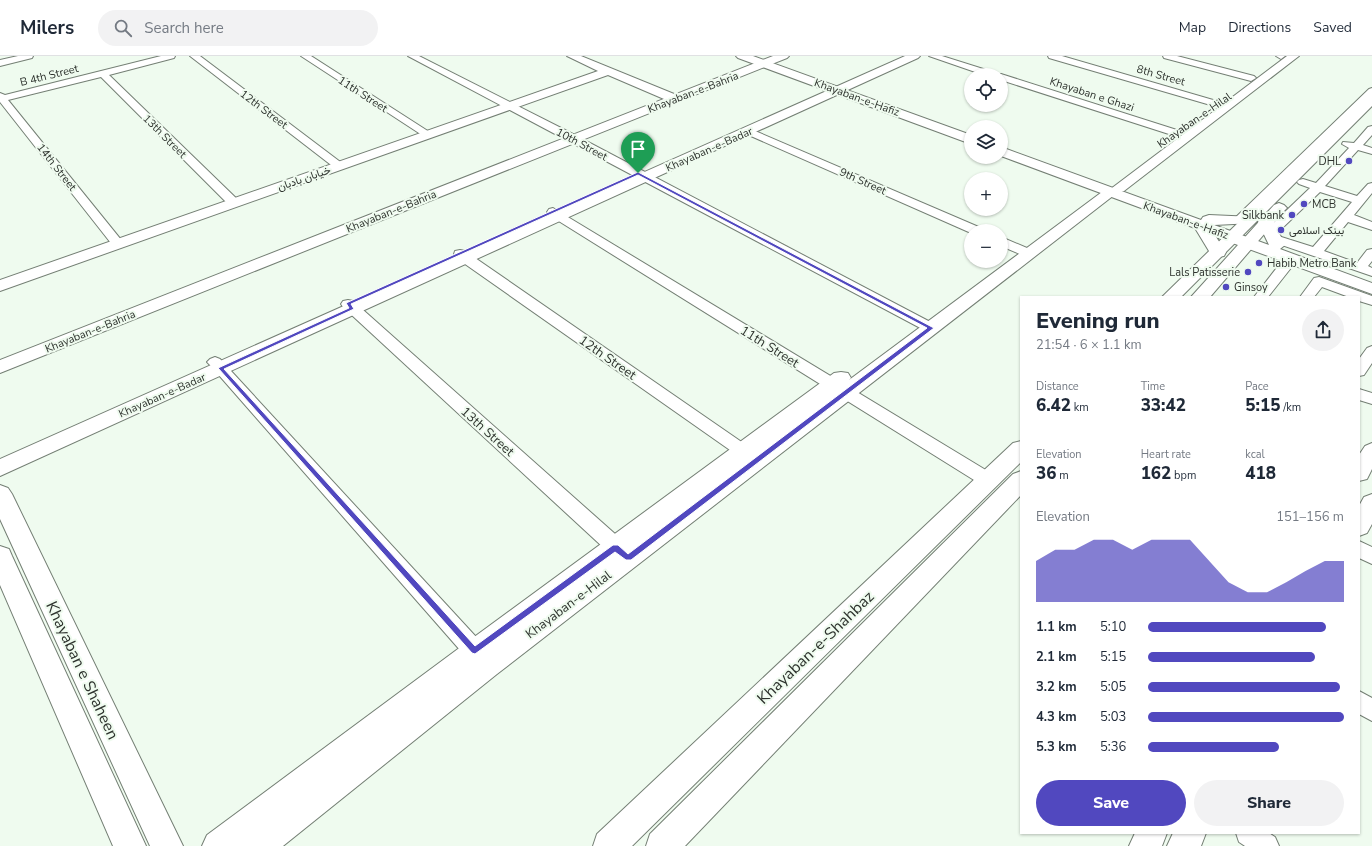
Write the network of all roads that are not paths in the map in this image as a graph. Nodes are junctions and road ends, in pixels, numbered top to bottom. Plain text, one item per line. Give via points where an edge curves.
1 (29, 56) edge
2 (171, 56) edge
3 (194, 56) edge
4 (305, 56) edge
5 (412, 56) edge
6 (572, 56) edge
7 (903, 56) edge
8 (914, 56) edge
9 (933, 56) edge
10 (1052, 56) edge
11 (1167, 56) edge
12 (1294, 56) edge
13 (764, 58) edge
14 (1278, 60) edge
15 (0, 63) edge
16 (971, 68) edge
17 (604, 70) junction
18 (102, 74) junction
19 (1251, 78) junction
20 (1008, 80) edge
21 (838, 87) junction
22 (1372, 91) edge
23 (1, 97) edge
24 (670, 97) junction
25 (1372, 99) edge
26 (1217, 104) junction
27 (506, 105) junction
28 (1372, 116) edge
29 (1202, 120) junction
30 (1358, 128) edge
31 (748, 131) junction
32 (964, 131) edge
33 (425, 133) junction
34 (1176, 133) junction
35 (568, 137) junction
36 (964, 137) edge
37 (1349, 145) junction
38 (1008, 147) edge
39 (1372, 151) edge
40 (1008, 153) edge
41 (336, 164) junction
42 (642, 175) junction
43 (1311, 185) junction
44 (1372, 186) edge
45 (1108, 187) junction
46 (231, 201) junction
47 (1359, 201) junction
48 (556, 214) junction
49 (1347, 217) junction
50 (1205, 223) junction
51 (964, 225) edge
52 (1372, 226) edge
53 (1243, 231) junction
54 (116, 241) junction
55 (1276, 242) junction
56 (1218, 252) junction
57 (1316, 252) junction
58 (1372, 253) edge
59 (463, 256) junction
60 (1011, 256) edge
61 (1236, 256) junction
62 (1356, 269) edge
63 (0, 278) edge
64 (1372, 280) edge
65 (0, 286) edge
66 (1172, 296) edge
67 (1201, 296) edge
68 (1261, 296) edge
69 (1308, 296) edge
70 (1366, 296) edge
71 (350, 306) junction
72 (925, 325) junction
73 (1372, 351) edge
74 (0, 354) edge
75 (218, 365) junction
76 (0, 367) edge
77 (1360, 369) edge
78 (839, 389) junction
79 (1360, 394) edge
80 (1372, 399) edge
81 (1020, 450) edge
82 (1372, 450) edge
83 (0, 456) edge
84 (750, 456) junction
85 (0, 468) edge
86 (1360, 471) edge
87 (988, 480) junction
88 (1020, 481) edge
89 (0, 494) edge
90 (1372, 503) edge
91 (1360, 525) edge
92 (1360, 550) edge
93 (622, 553) junction
94 (9, 554) edge
95 (1372, 556) edge
96 (481, 658) junction
97 (1360, 703) edge
98 (1372, 710) edge
99 (1151, 834) edge
100 (1190, 834) edge
101 (1249, 834) edge
102 (130, 846) edge
103 (167, 846) edge
104 (218, 846) edge
105 (258, 846) edge
106 (609, 846) edge
107 (662, 846) edge
108 (1144, 846) edge
109 (1183, 846) edge
110 (1266, 846) edge

1 - 15 street
2 - 18 street, B 4th Street
3 - 41 street, 12th Street
4 - 33 street, 11th Street
5 - 27 street, 10th Street
6 - 17 street
7 - 21 main road, Khayaban-e-Badar
8 - 21 main road, Khayaban-e-Badar
9 - 16 street
10 - 26 street, 8th Street
11 - 19 street
12 - 14 street
13 - 21 main road, Khayaban-e-Hafiz
13 - 24 main road, Khayaban-e-Bahria
14 - 19 street, Khayaban-e-Hilal
14 - 29 street
17 - 24 street
17 - 27 street, خیابان بادبان
18 - 23 street, B 4th Street
18 - 46 street, 13th Street
19 - 26 street, Khayaban-e-Hilal
20 - 34 street, Khayaban e Ghazi
21 - 31 main road, Khayaban-e-Badar
21 - 32 main road, Khayaban-e-Hafiz
21 - 36 main road, Khayaban-e-Hafiz
21 - 42 main road, Khayaban-e-Badar
22 - 53 street
23 - 54 street, 14th Street
24 - 35 main road, Khayaban-e-Bahria
25 - 30 main road
26 - 29 street, Khayaban-e-Hilal
27 - 33 street, خیابان بادبان
27 - 35 street, 10th Street
28 - 30 main road
29 - 34 street, Khayaban-e-Hilal
29 - 45 street
30 - 37 main road
30 - 53 main road
31 - 42 main road, Khayaban-e-Badar
31 - 51 street, 9th Street
33 - 41 street, خیابان بادبان
34 - 45 street, Khayaban-e-Hilal
35 - 42 street, 10th Street
35 - 74 main road, Khayaban-e-Bahria
35 - 76 main road, Khayaban-e-Bahria
37 - 39 street
37 - 43 main road
38 - 45 main road, Khayaban-e-Hafiz
40 - 45 main road, Khayaban-e-Hafiz
41 - 46 street, خیابان بادبان
42 - 48 main road, Khayaban-e-Badar
42 - 72 street, 10th Street
43 - 47 street
43 - 55 main road
44 - 47 street
45 - 50 main road, Khayaban-e-Hafiz
45 - 60 street, Khayaban-e-Hilal
46 - 54 street, خیابان بادبان
47 - 49 street
48 - 59 main road, Khayaban-e-Badar
48 - 78 street, 11th Street
49 - 52 street
49 - 57 street
50 - 53 main road, Khayaban-e-Hafiz
50 - 56 main road
53 - 55 main road, Khayaban-e-Hafiz
53 - 55 main road
53 - 56 main road
53 - 61 main road
54 - 63 street, خیابان بادبان
54 - 65 street, خیابان بادبان
55 - 57 street
55 - 61 main road
55 - 62 main road, Khayaban-e-Hafiz
55 - 68 street
55 - 70 main road, Khayaban-e-Hafiz
56 - 66 main road
57 - 62 street
58 - 62 street
59 - 71 main road, Khayaban-e-Badar
59 - 84 street, 12th Street
60 - 72 street
60 - 72 street, Khayaban-e-Hilal
61 - 67 main road
62 - 64 main road, Khayaban-e-Hafiz
69 - 70 street via 1319,281
71 - 75 main road, Khayaban-e-Badar
71 - 93 street, 13th Street
72 - 78 street
73 - 77 street
75 - 83 main road, Khayaban-e-Badar
75 - 85 main road, Khayaban-e-Badar
75 - 96 street
78 - 84 street
78 - 87 street, 11th Street
79 - 80 street
81 - 87 main road, Khayaban-e-Shahbaz
82 - 86 street
84 - 93 street
87 - 106 main road, Khayaban-e-Shahbaz
88 - 107 main road, Khayaban-e-Shahbaz
89 - 94 main road, Khayaban e Shaheen
90 - 91 street
92 - 95 street
93 - 96 street
94 - 102 main road, Khayaban e Shaheen
94 - 103 main road, Khayaban e Shaheen
96 - 104 street
96 - 105 street
97 - 98 street
99 - 108 street
100 - 109 street
101 - 110 street

